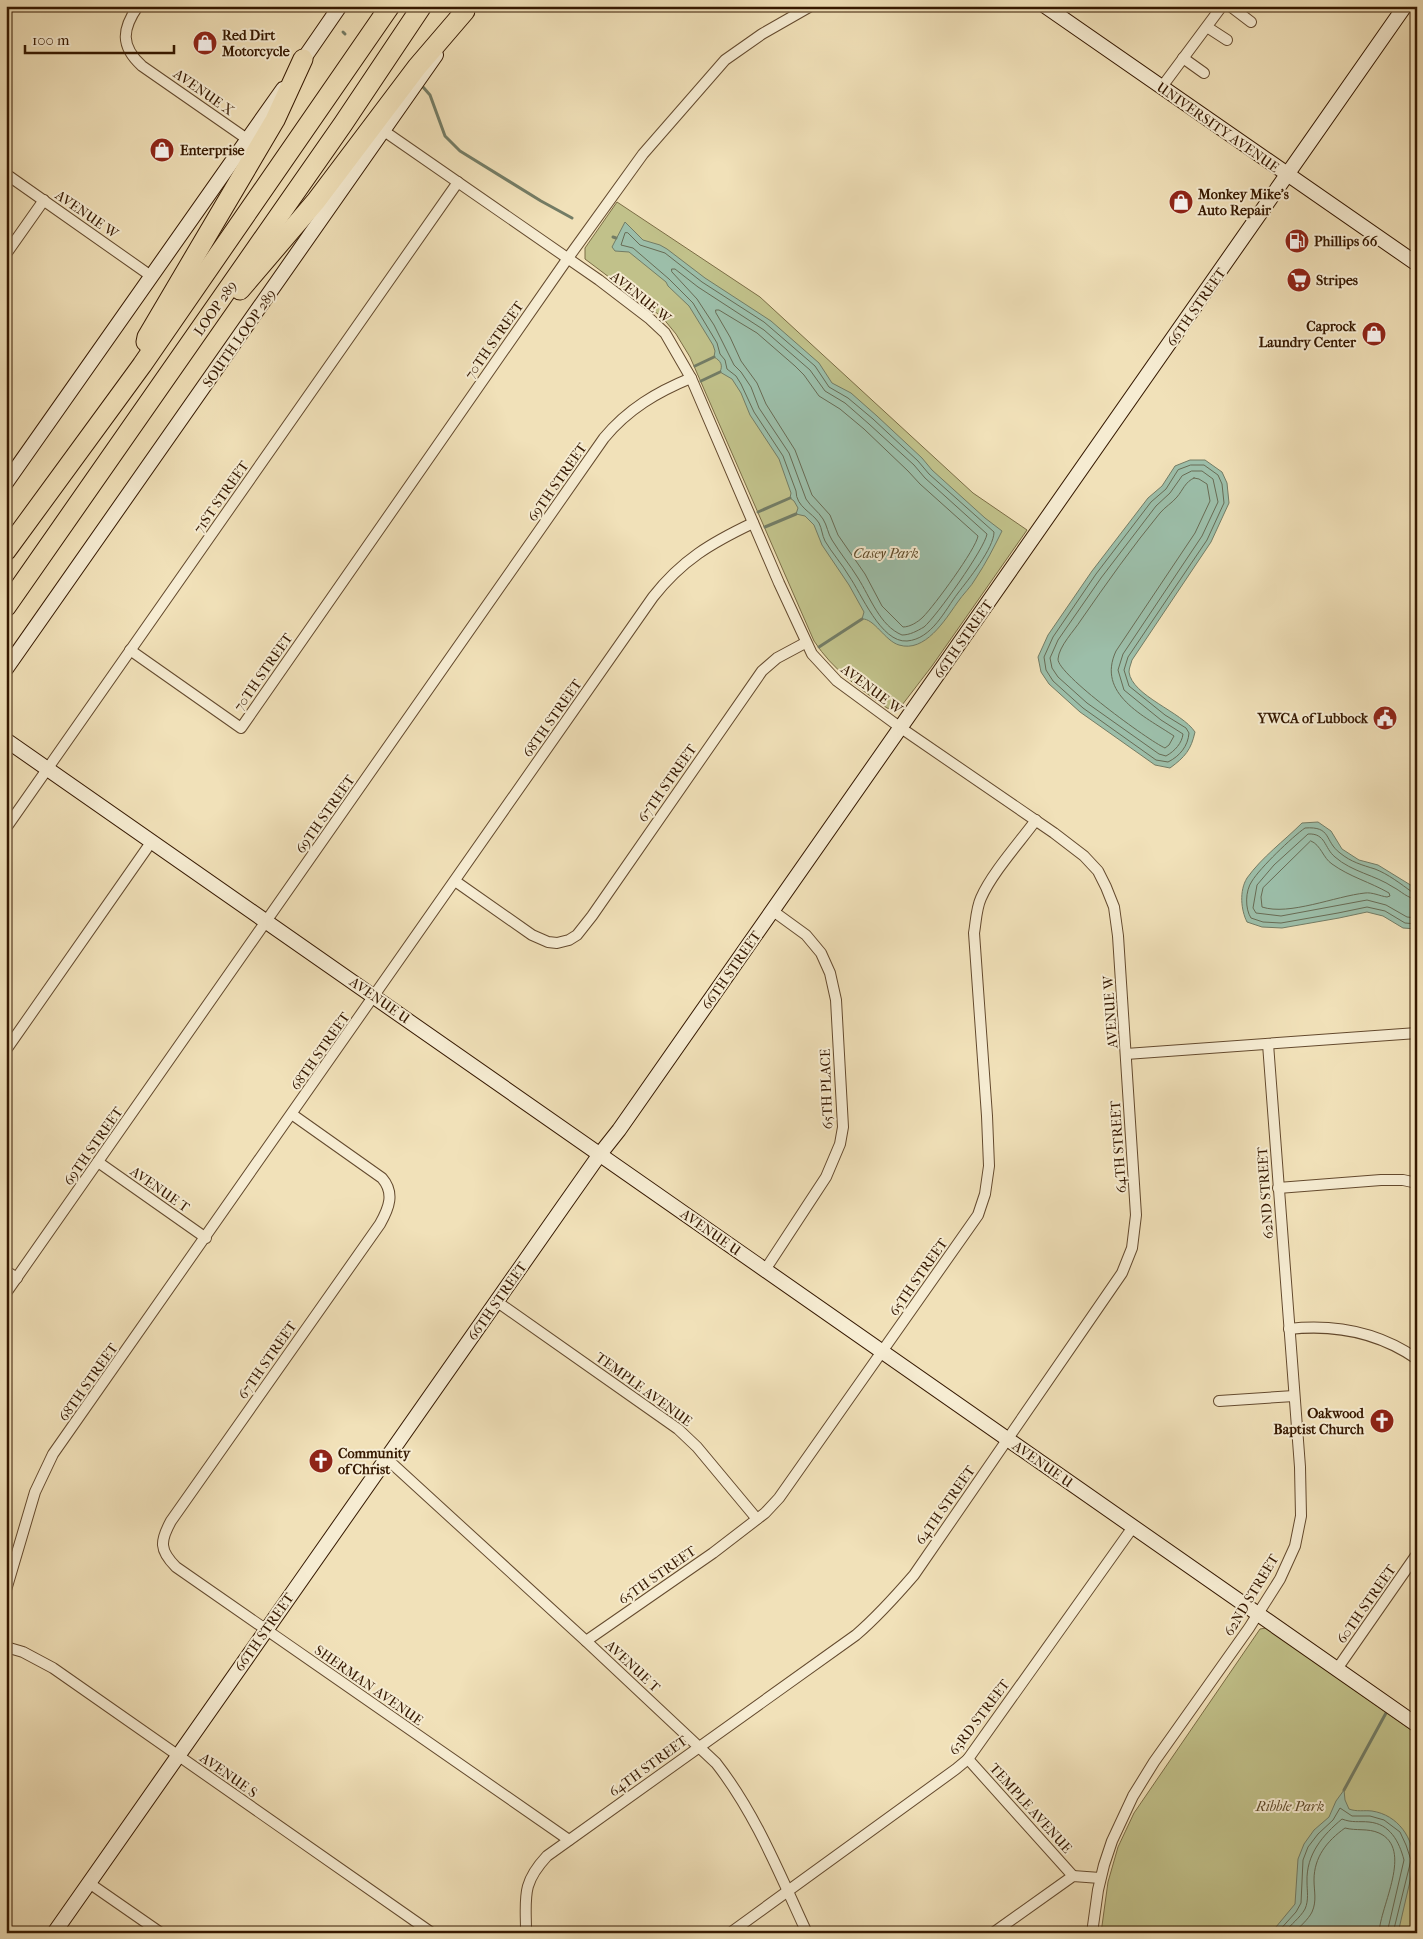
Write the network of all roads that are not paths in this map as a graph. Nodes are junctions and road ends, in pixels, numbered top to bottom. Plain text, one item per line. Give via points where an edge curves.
1 (138, 6) edge
2 (340, 6) edge
3 (390, 6) edge
4 (422, 6) edge
5 (811, 6) edge
6 (1045, 6) edge
7 (1222, 6) edge
8 (1230, 6) edge
9 (1405, 6) edge
10 (467, 9) edge
11 (1252, 22) dead end
12 (1207, 27) junction
13 (1227, 40) dead end
14 (1183, 58) junction
15 (303, 60) junction
16 (1204, 73) dead end
17 (1161, 88) junction
18 (384, 131) junction
19 (248, 139) junction
20 (6, 174) edge
21 (1287, 174) junction
22 (458, 182) junction
23 (44, 200) junction
24 (6, 254) edge
25 (568, 258) junction
26 (1417, 264) edge
27 (151, 276) junction
28 (181, 357) junction
29 (142, 365) junction
30 (691, 378) junction
31 (6, 483) edge
32 (753, 523) junction
33 (6, 551) edge
34 (30, 573) junction
35 (6, 607) edge
36 (6, 612) edge
37 (805, 642) junction
38 (130, 650) junction
39 (6, 669) edge
40 (901, 728) junction
41 (6, 740) edge
42 (48, 769) junction
43 (1036, 820) junction
44 (6, 828) edge
45 (152, 842) junction
46 (455, 881) junction
47 (773, 911) junction
48 (267, 922) junction
49 (374, 997) junction
50 (1417, 1033) edge
51 (1268, 1044) junction
52 (6, 1050) edge
53 (1126, 1054) junction
54 (292, 1114) junction
55 (600, 1154) junction
56 (98, 1162) junction
57 (1417, 1183) edge
58 (1278, 1188) junction
59 (206, 1238) junction
60 (6, 1270) edge
61 (765, 1270) junction
62 (17, 1278) junction
63 (6, 1293) edge
64 (496, 1301) junction
65 (1289, 1329) junction
66 (883, 1352) junction
67 (1417, 1359) edge
68 (1294, 1396) junction
69 (1219, 1401) dead end
70 (1008, 1439) junction
71 (387, 1459) junction
72 (757, 1519) junction
73 (1133, 1527) junction
74 (162, 1545) joint
75 (1417, 1554) edge
76 (6, 1590) edge
77 (1258, 1614) junction
78 (266, 1630) junction
79 (586, 1640) junction
80 (6, 1647) edge
81 (1337, 1669) junction
82 (1417, 1725) edge
83 (699, 1747) junction
84 (178, 1756) junction
85 (968, 1759) junction
86 (568, 1840) junction
87 (1073, 1876) junction
88 (1100, 1878) junction
89 (89, 1883) junction
90 (788, 1891) junction
91 (54, 1933) edge
92 (161, 1933) edge
93 (432, 1933) edge
94 (526, 1933) edge
95 (730, 1933) edge
96 (807, 1933) edge
97 (993, 1933) edge
98 (1092, 1933) edge

1 - 19 street, AVENUE X via 126,29 126,41 137,62
2 - 15 street
3 - 29 highway, LOOP 289
4 - 28 highway, LOOP 289
5 - 25 street, 70TH STREET via 740,48 708,78 626,176
6 - 17 street, UNIVERSITY AVENUE
7 - 12 street
8 - 11 street
9 - 21 street, 66TH STREET
10 - 18 street, SOUTH LOOP 289
10 - 28 highway via 417,67 316,201
12 - 13 street
12 - 14 street
14 - 16 street
14 - 17 street
15 - 19 street
15 - 29 highway via 275,120 147,337
17 - 21 street, UNIVERSITY AVENUE
18 - 22 street, AVENUE W
18 - 39 street, SOUTH LOOP 289
19 - 27 street
20 - 23 street, AVENUE W
21 - 26 street, UNIVERSITY AVENUE
21 - 40 street, 66TH STREET
22 - 25 street, AVENUE W
22 - 38 street, 71ST STREET
23 - 24 street
23 - 27 street, AVENUE W
25 - 30 street, AVENUE W via 665,333
25 - 38 street, 70TH STREET via 241,728
27 - 31 street
28 - 34 highway, LOOP 289
29 - 33 highway, LOOP 289
30 - 32 street, AVENUE W
30 - 48 street, 69TH STREET via 649,397 622,418 604,438
32 - 37 street, AVENUE W
32 - 46 street, 68TH STREET via 706,547 664,582
34 - 35 highway, LOOP 289
34 - 36 highway
37 - 40 street, AVENUE W via 837,682
37 - 46 street, 67TH STREET via 762,671 577,935 557,943 548,942
38 - 42 street, 71ST STREET
40 - 43 street, AVENUE W
40 - 47 street, 66TH STREET
41 - 42 street, AVENUE U
42 - 44 street, 71ST STREET
42 - 45 street, AVENUE U
43 - 53 street, AVENUE W via 1084,856 1098,871 1114,907
43 - 66 street, 65TH STREET via 993,879 976,914 974,933 989,1166 985,1194 978,1215
45 - 48 street, AVENUE U
45 - 52 street
46 - 49 street, 68TH STREET
47 - 55 street, 66TH STREET
47 - 61 street, 65TH PLACE via 806,935 821,953 830,973 836,1000 843,1127 840,1144 826,1177
48 - 49 street, AVENUE U
48 - 56 street, 69TH STREET
49 - 54 street, 68TH STREET
49 - 55 street, AVENUE U
50 - 51 street, AVENUE W
51 - 53 street, AVENUE W
51 - 58 street, 62ND STREET
53 - 70 street, 64TH STREET via 1136,1215 1132,1248 1117,1280
54 - 59 street, 68TH STREET
54 - 74 street, 67TH STREET via 386,1183 390,1204 380,1224 171,1521
55 - 61 street, AVENUE U
55 - 64 street, 66TH STREET
56 - 59 street, AVENUE T
56 - 62 street, 69TH STREET
57 - 58 street via 1381,1180
58 - 65 street, 62ND STREET
59 - 76 street, 68TH STREET via 50,1460 35,1492
60 - 62 street
61 - 66 street, AVENUE U
62 - 63 street, 69TH STREET
64 - 71 street, 66TH STREET
64 - 72 street, TEMPLE AVENUE via 678,1428
65 - 67 street via 1321,1326 1351,1330 1381,1339
65 - 68 street, 62ND STREET
66 - 70 street, AVENUE U
66 - 72 street, 65TH STREET via 779,1498
68 - 69 street
68 - 77 street, 62ND STREET via 1301,1516 1295,1546 1280,1579
70 - 73 street, AVENUE U
70 - 83 street, 64TH STREET via 914,1575 876,1618
71 - 78 street, 66TH STREET
71 - 79 street, AVENUE T
72 - 79 street, 65TH STREET
73 - 77 street, AVENUE U
73 - 85 street, 63RD STREET
74 - 78 street, SHERMAN AVENUE via 176,1567
75 - 81 street, 60TH STREET
77 - 81 street, AVENUE U
77 - 88 street, 62ND STREET via 1133,1796 1112,1841
78 - 84 street, 66TH STREET
78 - 86 street, SHERMAN AVENUE
79 - 83 street, AVENUE T
80 - 84 street, AVENUE S via 53,1668
81 - 82 street, AVENUE U
83 - 86 street, 64TH STREET
83 - 90 street, AVENUE T via 733,1784
84 - 89 street, 66TH STREET
84 - 93 street, AVENUE S
85 - 87 street, TEMPLE AVENUE
85 - 90 street, 63RD STREET
86 - 94 street, 64TH STREET via 547,1856 527,1884
87 - 88 street
87 - 97 street
88 - 98 street
89 - 91 street, 66TH STREET
89 - 92 street
90 - 95 street, 63RD STREET
90 - 96 street, AVENUE T

